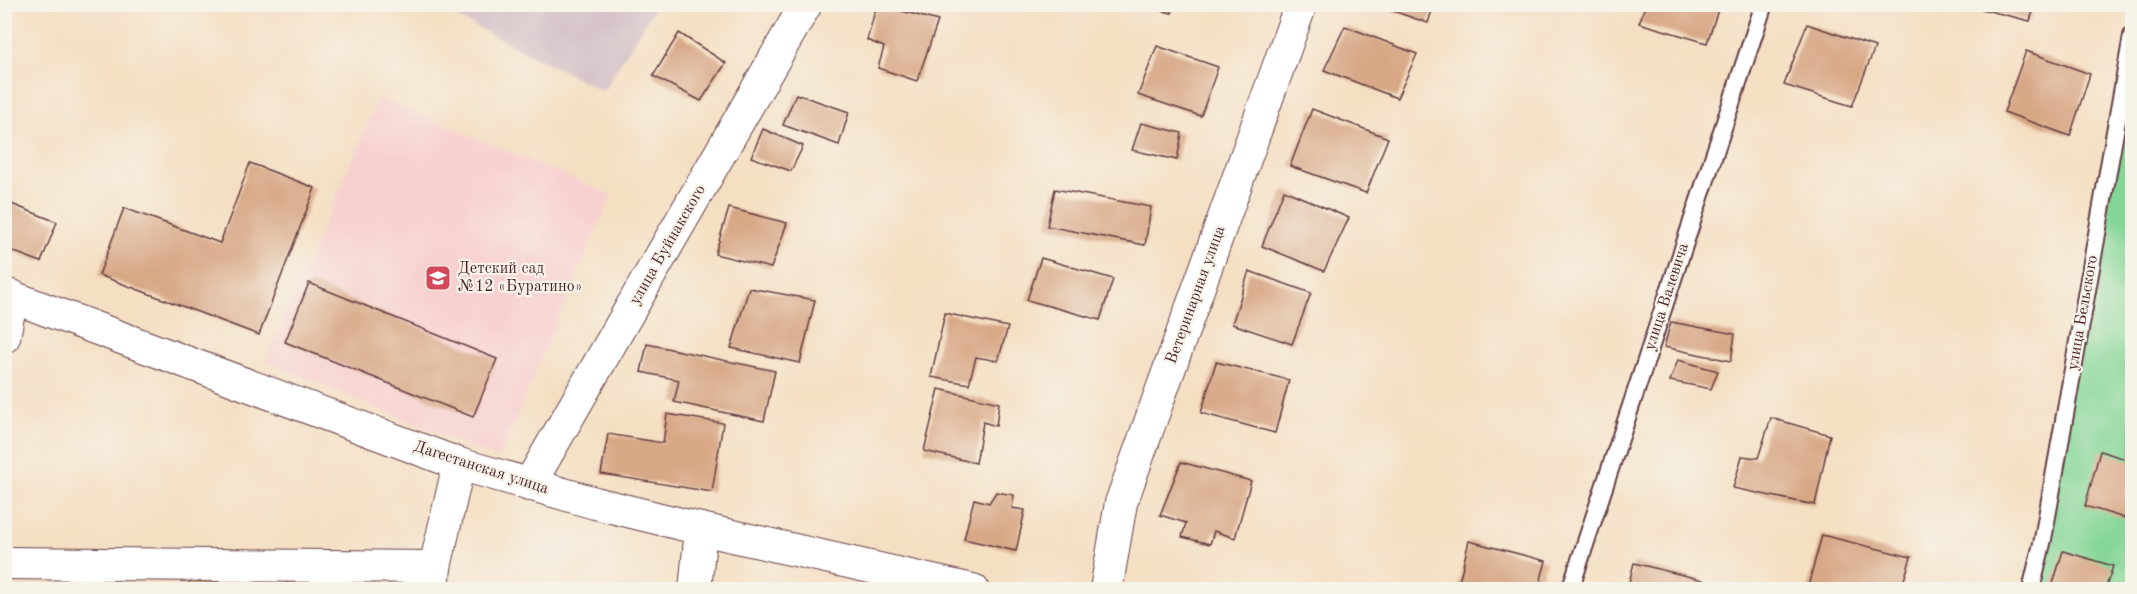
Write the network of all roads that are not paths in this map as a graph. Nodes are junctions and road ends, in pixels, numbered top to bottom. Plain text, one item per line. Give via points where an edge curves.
1 (806, 4) edge
2 (1301, 4) edge
3 (1764, 4) edge
4 (2133, 36) edge
5 (8, 295) edge
6 (4, 337) edge
7 (459, 464) junction
8 (530, 485) junction
9 (701, 529) junction
10 (4, 563) edge
11 (434, 578) edge
12 (695, 590) edge
13 (974, 590) edge
14 (1106, 590) edge
15 (1570, 590) edge
16 (2031, 590) edge

1 - 8 street, улица Буйнакского
2 - 14 street, Ветеринарная улица via 1121,503
3 - 15 lane, улица Валевича
4 - 16 lane, улица Бельского
5 - 6 street
5 - 7 street, Дагестанская улица
7 - 8 street, Дагестанская улица
7 - 11 street
8 - 9 street, Дагестанская улица
9 - 12 street
9 - 13 street, Дагестанская улица
10 - 11 street

